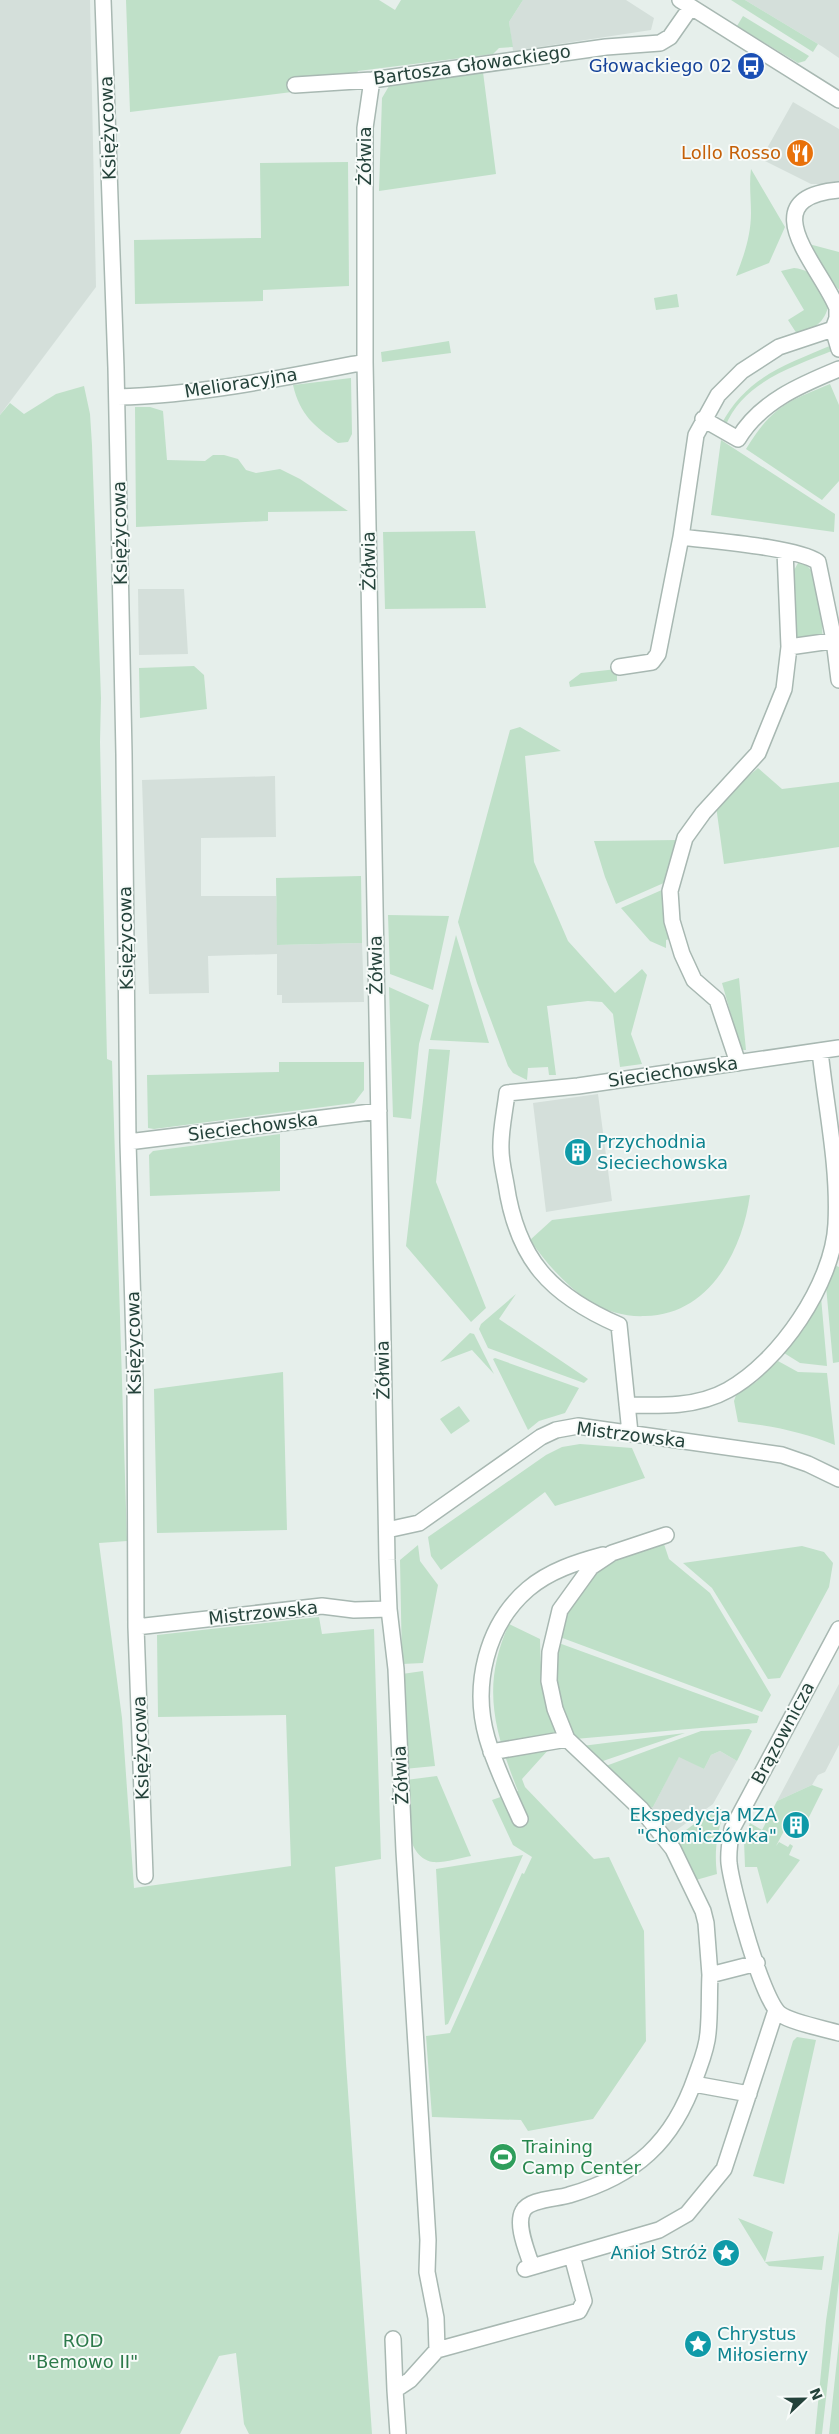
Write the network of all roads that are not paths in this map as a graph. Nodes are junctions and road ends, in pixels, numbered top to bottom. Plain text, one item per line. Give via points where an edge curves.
1 (103, 0) edge
2 (686, 4) edge
3 (372, 80) junction
4 (295, 85) dead end
5 (839, 100) edge
6 (839, 190) edge
7 (833, 329) junction
8 (839, 349) edge
9 (365, 362) junction
10 (839, 369) edge
11 (117, 397) junction
12 (703, 419) junction
13 (681, 537) junction
14 (785, 551) junction
15 (836, 640) edge
16 (789, 647) junction
17 (619, 667) dead end
18 (839, 680) edge
19 (839, 1048) edge
20 (820, 1050) junction
21 (738, 1063) junction
22 (379, 1111) junction
23 (128, 1142) junction
24 (627, 1405) junction
25 (630, 1433) junction
26 (839, 1479) edge
27 (386, 1530) junction
28 (666, 1535) dead end
29 (612, 1553) junction
30 (389, 1609) junction
31 (136, 1627) junction
32 (839, 1629) edge
33 (567, 1739) junction
34 (491, 1752) junction
35 (520, 1819) dead end
36 (145, 1876) dead end
37 (757, 1963) junction
38 (710, 1975) junction
39 (776, 2010) junction
40 (839, 2032) edge
41 (694, 2084) junction
42 (748, 2094) junction
43 (572, 2256) junction
44 (392, 2340) dead end
45 (437, 2350) junction
46 (395, 2390) junction
47 (398, 2434) edge

1 - 11 street, Księżycowa
2 - 3 street, Bartosza Głowackiego via 670,37 660,42
2 - 5 street
3 - 4 street, Bartosza Głowackiego
3 - 9 street, Żółwia via 365,128
6 - 7 street via 816,192 804,200 796,212 794,224 798,240 837,308
7 - 8 street
7 - 12 street via 788,344 742,371 718,395
9 - 11 street, Melioracyjna via 204,391
9 - 22 street, Żółwia
10 - 12 street via 777,399 746,426 738,439
11 - 23 street, Księżycowa
12 - 13 street via 696,435
13 - 14 street
13 - 17 street via 658,654 652,662
14 - 15 street via 818,562
14 - 16 street
15 - 16 street
15 - 18 street
16 - 21 street via 784,689 758,753 692,827 679,854 670,890 672,921 682,954 694,980 717,1000
19 - 20 street, Sieciechowska
20 - 21 street, Sieciechowska
20 - 24 street via 837,1192 836,1226 822,1278 806,1309 776,1352 759,1369 728,1390 696,1402
21 - 24 street, Sieciechowska via 544,1091 507,1093 501,1150 509,1207 521,1241 550,1283 597,1315 619,1325
22 - 23 street, Sieciechowska
22 - 27 street, Żółwia
23 - 31 street, Księżycowa via 135,1366
24 - 25 street
25 - 26 street, Mistrzowska via 782,1455
25 - 27 street, Mistrzowska via 578,1426 556,1430 419,1523
27 - 30 street, Żółwia
28 - 29 street
29 - 33 street via 591,1567 560,1610 553,1638 549,1681 555,1709
29 - 34 street via 577,1562 548,1575 529,1588 506,1614 482,1670 481,1698
30 - 31 street, Mistrzowska via 354,1610 322,1606
30 - 45 street, Żółwia via 396,1669 428,2240 427,2272 436,2318
31 - 36 street, Księżycowa
32 - 37 street, Brązownicza via 732,1829 728,1851 730,1871
33 - 34 street
33 - 38 street via 641,1809 673,1849 703,1911
34 - 35 street
37 - 38 street
37 - 39 street, Brązownicza via 768,1998
38 - 41 street via 708,2032
39 - 40 street via 782,2016
39 - 42 street
41 - 42 street
41 - 43 street via 668,2134 624,2172 604,2183 524,2209 522,2226 528,2268
42 - 43 street via 724,2169 687,2214 659,2230
43 - 45 street via 584,2301 580,2312
44 - 46 street
45 - 46 street via 410,2380
46 - 47 street

